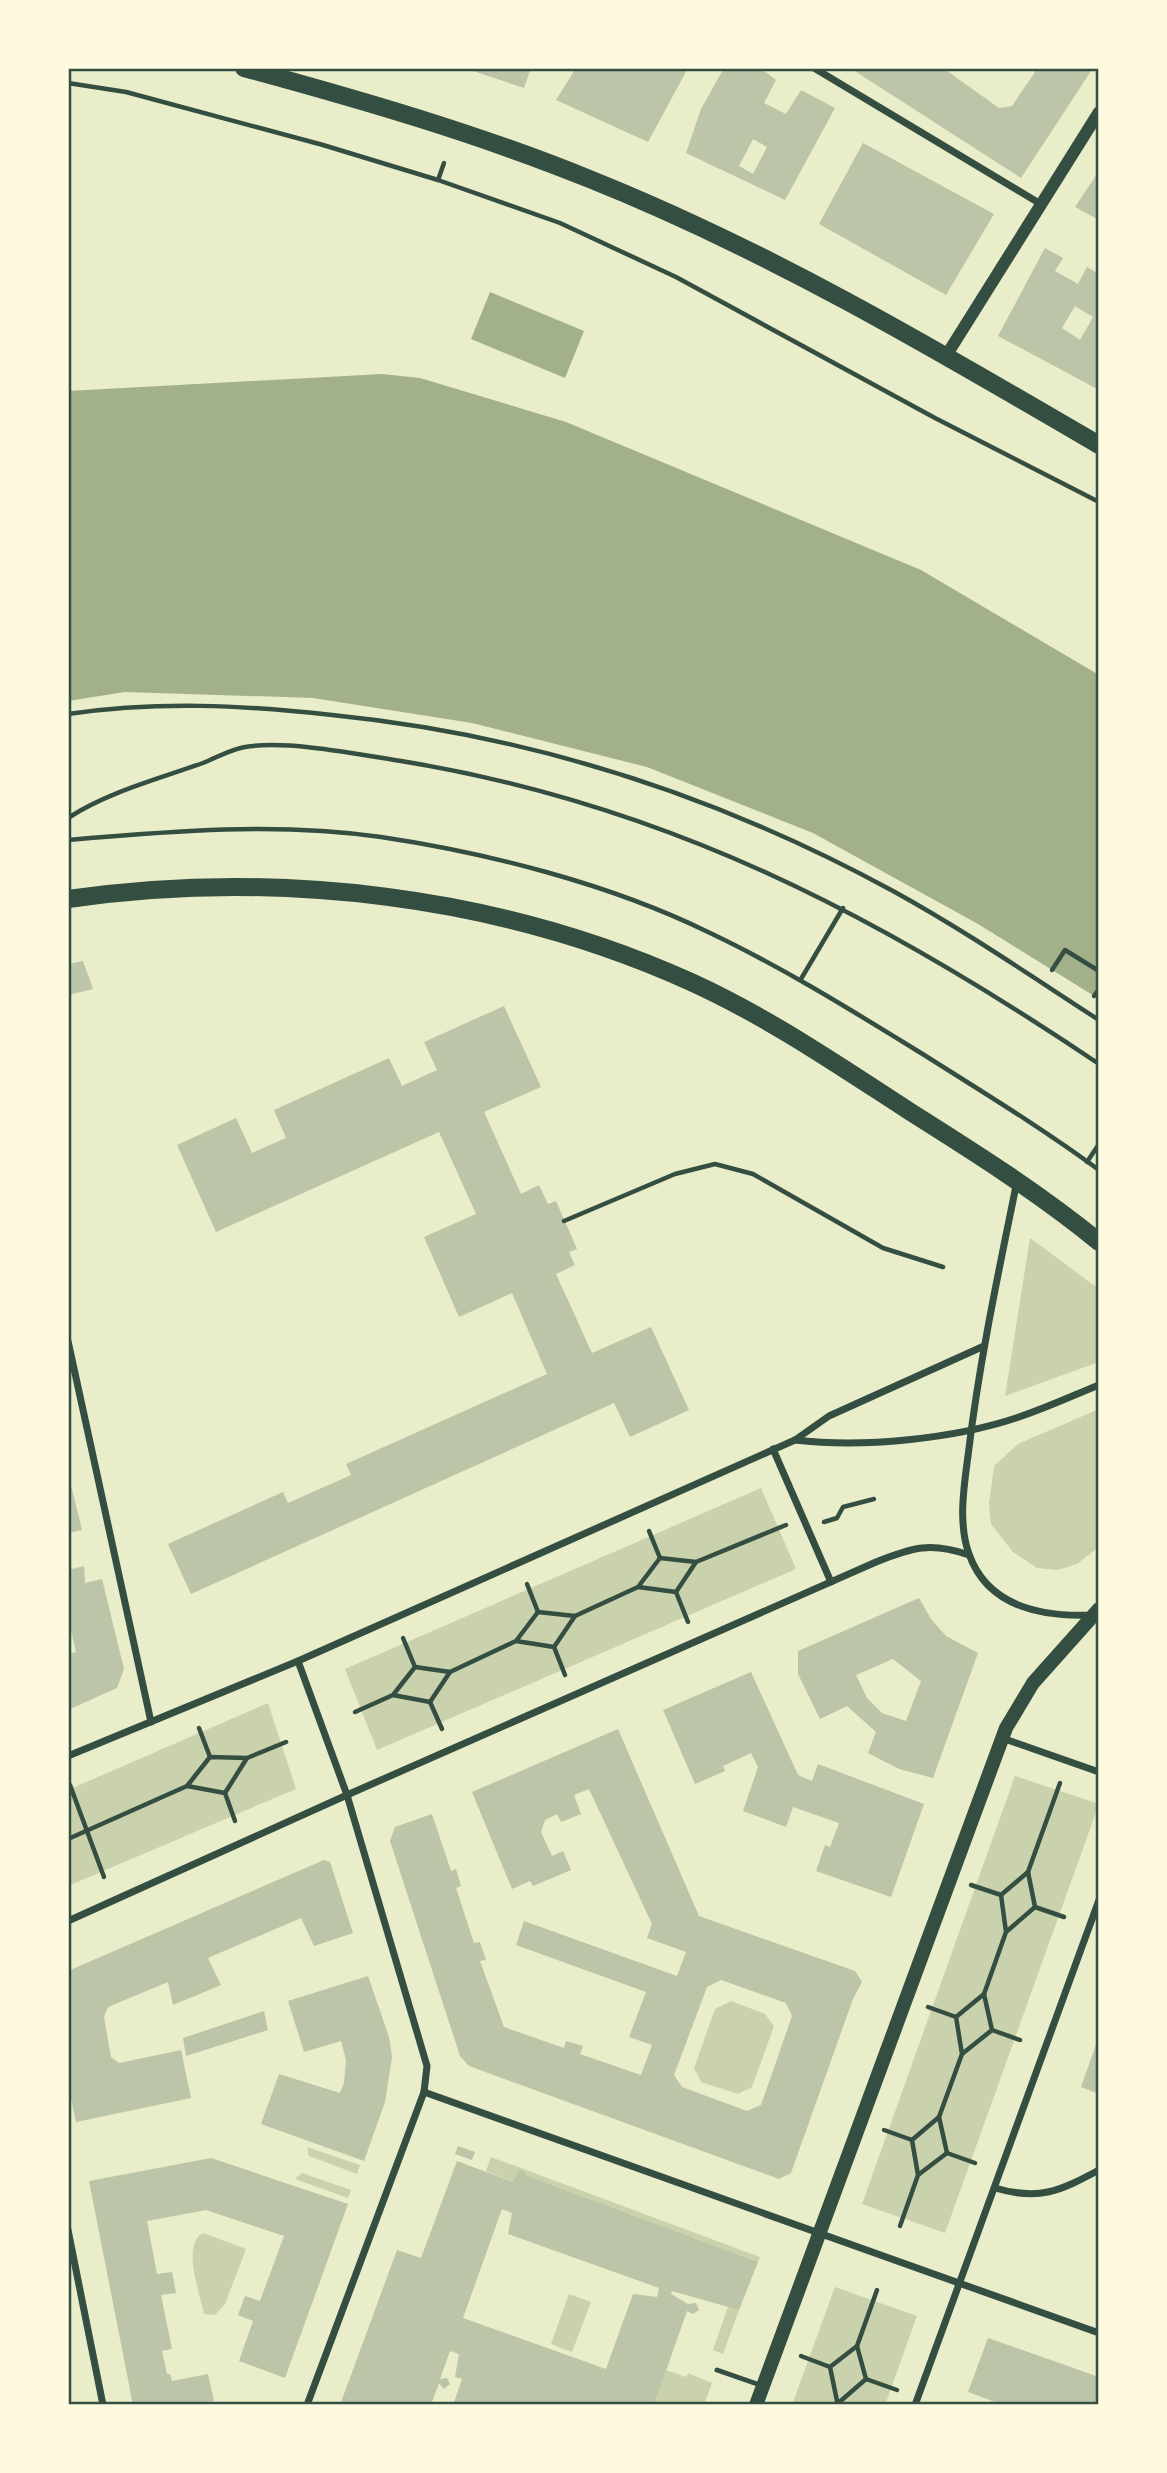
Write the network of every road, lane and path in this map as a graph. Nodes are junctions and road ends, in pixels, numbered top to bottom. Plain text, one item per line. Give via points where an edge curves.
1 (244, 68) edge
2 (814, 68) edge
3 (68, 83) edge
4 (1099, 112) edge
5 (444, 163) dead end
6 (438, 180) junction
7 (1039, 203) junction
8 (946, 356) junction
9 (1099, 445) edge
10 (1099, 502) edge
11 (68, 714) edge
12 (68, 818) edge
13 (68, 900) edge
14 (843, 908) junction
15 (1052, 970) dead end
16 (1099, 971) edge
17 (801, 979) dead end
18 (1099, 989) edge
19 (1094, 996) dead end
20 (1099, 1020) edge
21 (1099, 1064) edge
22 (1099, 1144) edge
23 (1087, 1162) dead end
24 (1017, 1180) junction
25 (565, 1221) dead end
26 (1098, 1241) edge
27 (943, 1267) dead end
28 (68, 1341) edge
29 (984, 1346) junction
30 (1099, 1385) edge
31 (971, 1431) junction
32 (795, 1440) junction
33 (774, 1450) junction
34 (874, 1499) dead end
35 (803, 1518) junction
36 (786, 1525) dead end
37 (649, 1531) dead end
38 (969, 1555) junction
39 (660, 1558) junction
40 (696, 1562) junction
41 (831, 1582) junction
42 (527, 1584) dead end
43 (638, 1587) junction
44 (676, 1592) junction
45 (538, 1612) junction
46 (1097, 1613) edge
47 (575, 1616) junction
48 (688, 1622) dead end
49 (403, 1638) dead end
50 (516, 1642) junction
51 (554, 1647) junction
52 (298, 1661) junction
53 (415, 1667) junction
54 (450, 1672) junction
55 (565, 1675) dead end
56 (393, 1695) junction
57 (430, 1702) junction
58 (355, 1712) dead end
59 (151, 1722) junction
60 (199, 1728) dead end
61 (442, 1729) dead end
62 (1002, 1738) junction
63 (286, 1741) dead end
64 (68, 1756) edge
65 (210, 1757) junction
66 (247, 1758) junction
67 (1099, 1772) edge
68 (1060, 1783) dead end
69 (70, 1785) dead end
70 (187, 1786) junction
71 (225, 1793) junction
72 (347, 1795) junction
73 (235, 1821) dead end
74 (87, 1831) junction
75 (68, 1839) edge
76 (1028, 1872) junction
77 (104, 1877) dead end
78 (971, 1885) dead end
79 (1001, 1895) junction
80 (1099, 1900) edge
81 (1035, 1907) junction
82 (1064, 1917) dead end
83 (68, 1921) edge
84 (1006, 1932) junction
85 (984, 1994) junction
86 (928, 2007) dead end
87 (956, 2017) junction
88 (992, 2030) junction
89 (1020, 2040) dead end
90 (962, 2054) junction
91 (424, 2092) junction
92 (939, 2117) junction
93 (884, 2130) dead end
94 (912, 2140) junction
95 (947, 2152) junction
96 (975, 2163) dead end
97 (1099, 2170) edge
98 (918, 2175) junction
99 (995, 2188) junction
100 (900, 2226) dead end
101 (68, 2230) edge
102 (821, 2232) junction
103 (958, 2284) junction
104 (877, 2290) dead end
105 (1099, 2333) edge
106 (857, 2346) junction
107 (802, 2356) dead end
108 (830, 2367) junction
109 (717, 2370) dead end
110 (866, 2379) junction
111 (763, 2386) junction
112 (897, 2390) dead end
113 (837, 2403) edge
114 (103, 2405) edge
115 (307, 2405) edge
116 (756, 2405) edge
117 (915, 2405) edge

1 - 8 main road via 456,130 594,180 774,263
2 - 7 street
3 - 6 path via 125,92
4 - 7 street
5 - 6 path
6 - 10 path via 560,223 676,277
7 - 8 street
8 - 9 main road
11 - 20 path via 116,707 221,705 391,721 548,752 717,808 822,855 894,891
12 - 14 path via 243,747 353,753 467,773 612,811 721,851
13 - 24 main road via 210,887 297,887 465,911 579,940 690,982 772,1024
14 - 17 path
14 - 21 path
15 - 16 path via 1065,950
18 - 19 path
22 - 23 path
24 - 26 main road
24 - 29 street
25 - 27 path via 675,1174 715,1164 753,1174 883,1248
28 - 59 street
29 - 31 street
29 - 32 street via 829,1416
30 - 31 street via 1021,1417
31 - 32 street via 919,1438
31 - 38 street via 964,1502
32 - 33 street
33 - 35 street
33 - 52 street
34 - 35 path via 843,1507 837,1518 824,1523 819,1512
35 - 41 street
36 - 40 path
37 - 39 path
38 - 41 street via 925,1546
38 - 46 street via 992,1587 1025,1609 1049,1615
39 - 40 path
39 - 43 path
40 - 44 path
41 - 72 street
42 - 45 path
43 - 44 path
43 - 47 path
44 - 48 path
45 - 47 path
45 - 50 path
46 - 62 main road via 1033,1683
47 - 51 path
49 - 53 path
50 - 51 path
50 - 54 path
51 - 55 path
52 - 59 street
52 - 72 street
53 - 54 path
53 - 56 path
54 - 57 path
56 - 57 path
56 - 58 path
57 - 61 path
59 - 64 street
60 - 65 path
62 - 67 street
62 - 102 main road
63 - 66 path
65 - 66 path
65 - 70 path
66 - 71 path
68 - 76 path
69 - 74 path
70 - 71 path
70 - 74 path
71 - 73 path
72 - 83 street
72 - 91 street via 427,2056
74 - 75 path
74 - 77 path
76 - 79 path
76 - 81 path
78 - 79 path
79 - 84 path
80 - 99 street
81 - 82 path
81 - 84 path
84 - 85 path
85 - 87 path
85 - 88 path
86 - 87 path
87 - 90 path
88 - 89 path
88 - 90 path
90 - 92 path
91 - 102 street
91 - 115 street
92 - 94 path
92 - 95 path
93 - 94 path
94 - 98 path
95 - 96 path
95 - 98 path
97 - 99 street via 1044,2195
98 - 100 path
99 - 103 street
101 - 114 street
102 - 103 street
102 - 111 main road
103 - 105 street
103 - 117 street
104 - 106 path
106 - 108 path
106 - 110 path
107 - 108 path
108 - 113 path
109 - 111 lane
110 - 112 path
110 - 113 path
111 - 116 main road

